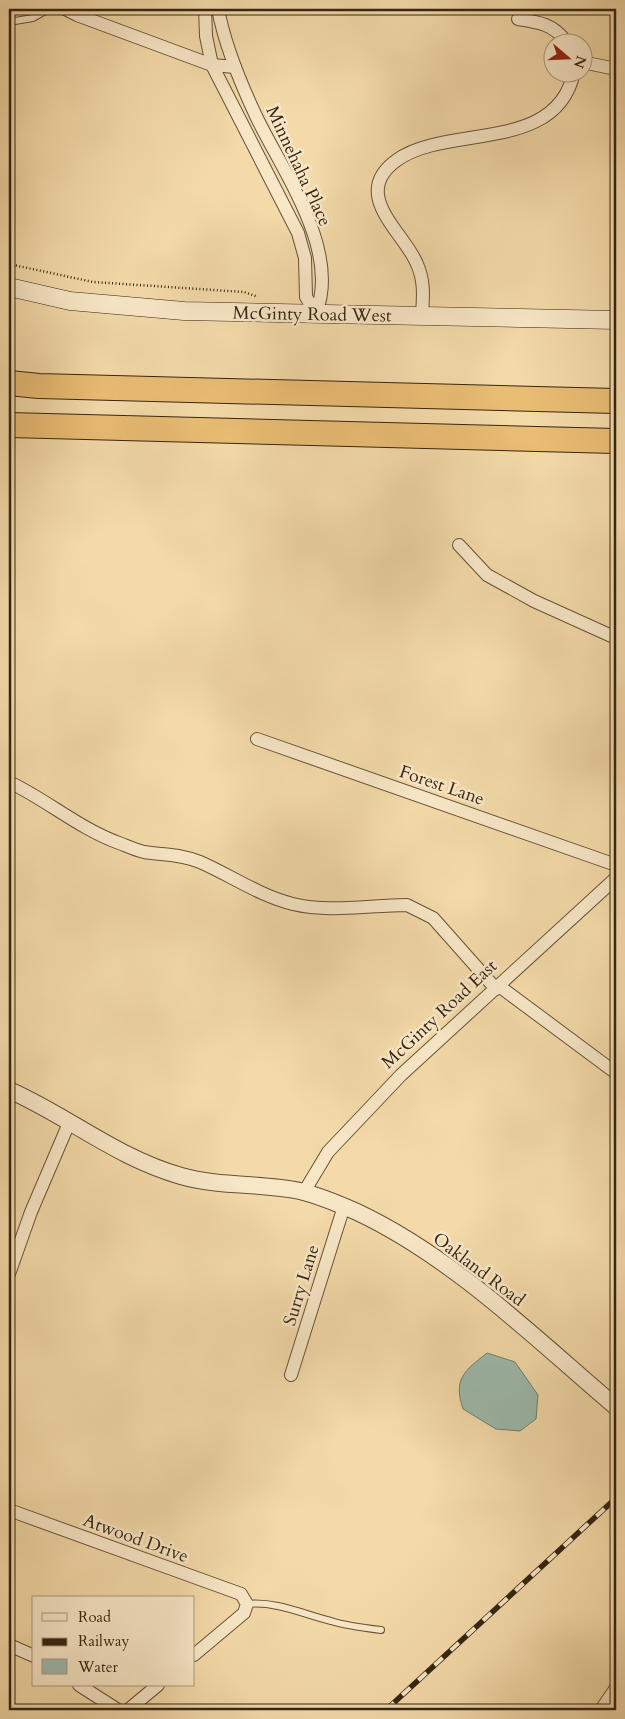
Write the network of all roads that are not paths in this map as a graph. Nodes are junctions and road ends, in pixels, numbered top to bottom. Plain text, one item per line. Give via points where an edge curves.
1 (49, 9) edge
2 (65, 9) edge
3 (205, 9) edge
4 (218, 9) edge
5 (518, 19) dead end
6 (9, 22) edge
7 (557, 32) edge
8 (592, 64) edge
9 (212, 65) junction
10 (235, 67) junction
11 (616, 69) edge
12 (571, 82) edge
13 (9, 287) edge
14 (316, 313) junction
15 (422, 316) junction
16 (616, 320) edge
17 (9, 376) edge
18 (9, 383) edge
19 (39, 386) junction
20 (616, 401) edge
21 (9, 425) edge
22 (616, 441) edge
23 (459, 545) dead end
24 (616, 638) edge
25 (257, 739) dead end
26 (9, 782) edge
27 (616, 865) edge
28 (616, 878) edge
29 (498, 987) junction
30 (616, 1072) edge
31 (9, 1090) edge
32 (68, 1123) junction
33 (302, 1192) junction
34 (344, 1206) junction
35 (9, 1274) edge
36 (291, 1374) dead end
37 (616, 1407) edge
38 (9, 1510) edge
39 (247, 1604) junction
40 (381, 1630) dead end
41 (9, 1645) edge
42 (195, 1654) edge
43 (32, 1655) edge
44 (81, 1686) edge
45 (157, 1686) edge
46 (616, 1688) edge
47 (118, 1710) edge
48 (128, 1710) edge
49 (601, 1710) edge

1 - 6 lane via 33,18
2 - 9 street
3 - 9 street, Minnehaha Place
4 - 10 street, Minnehaha Place
5 - 7 street via 538,22
8 - 11 street
9 - 10 street
9 - 14 street, Minnehaha Place via 298,234 305,258 306,297
10 - 14 street, Minnehaha Place via 311,225 321,265 322,298
12 - 15 street via 551,110 520,128 423,148 397,160 386,170 379,183 378,198 385,216 421,274
13 - 14 main road, McGinty Road West via 70,301 127,308
14 - 15 main road, McGinty Road West
15 - 16 main road, McGinty Road West
17 - 19 highway
18 - 19 highway
19 - 20 highway
21 - 22 highway
23 - 24 street via 487,576
25 - 27 street, Forest Lane
26 - 29 street via 116,842 143,852 191,859 293,904 312,908 407,906 421,910 433,918
28 - 29 street, McGinty Road East
29 - 30 street
29 - 33 street, McGinty Road East via 401,1074 328,1152
31 - 32 street
32 - 33 street via 112,1149 183,1177
32 - 35 street
33 - 34 street, Oakland Road
34 - 36 street, Surry Lane
34 - 37 street, Oakland Road via 392,1231 468,1283
38 - 39 street, Atwood Drive via 240,1594
39 - 40 lane via 260,1602 332,1622
39 - 42 street via 244,1613
41 - 43 street
44 - 47 street
45 - 48 street
46 - 49 street

